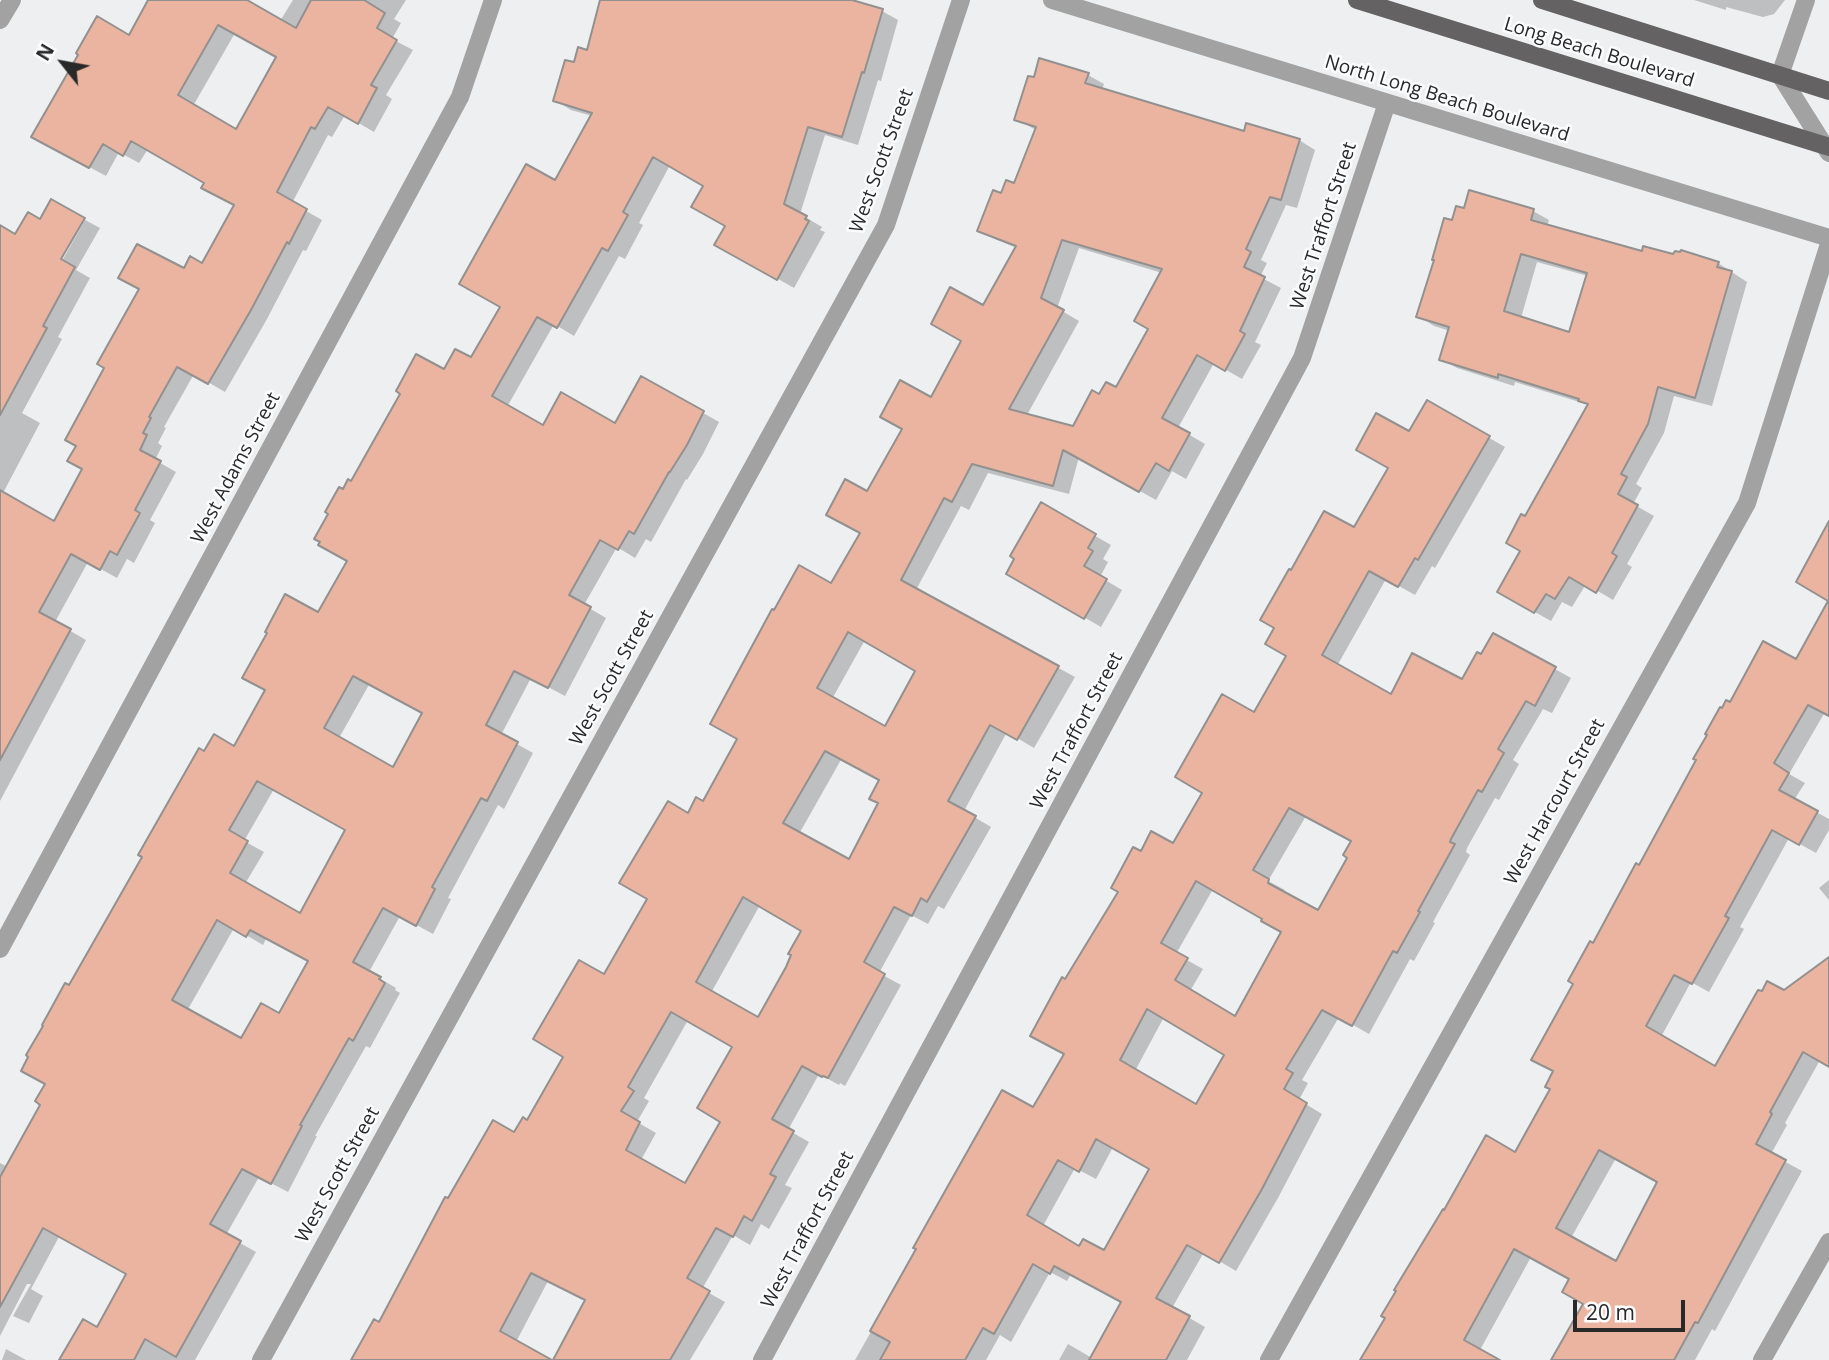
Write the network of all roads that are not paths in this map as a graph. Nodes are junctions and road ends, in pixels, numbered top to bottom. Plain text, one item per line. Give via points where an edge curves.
1 (12, 0) edge
2 (493, 0) edge
3 (961, 0) edge
4 (1052, 0) edge
5 (1357, 0) edge
6 (1542, 0) edge
7 (1806, 0) edge
8 (0, 20) edge
9 (1780, 75) junction
10 (1829, 91) edge
11 (1388, 103) junction
12 (1828, 148) edge
13 (1829, 238) edge
14 (1829, 244) edge
15 (3, 937) edge
16 (1829, 1242) edge
17 (261, 1360) edge
18 (762, 1360) edge
19 (1269, 1360) edge
20 (1762, 1360) edge

1 - 8 street
2 - 15 street, West Adams Street via 460,97
3 - 17 street, West Scott Street via 886,225
4 - 11 street, North Long Beach Boulevard
5 - 12 main road, Long Beach Boulevard
6 - 9 main road, Long Beach Boulevard
7 - 9 street
9 - 10 main road, Long Beach Boulevard
9 - 12 street
11 - 13 street, North Long Beach Boulevard
11 - 18 street, West Traffort Street via 1302,358
14 - 19 street, West Harcourt Street via 1746,503
16 - 20 street

